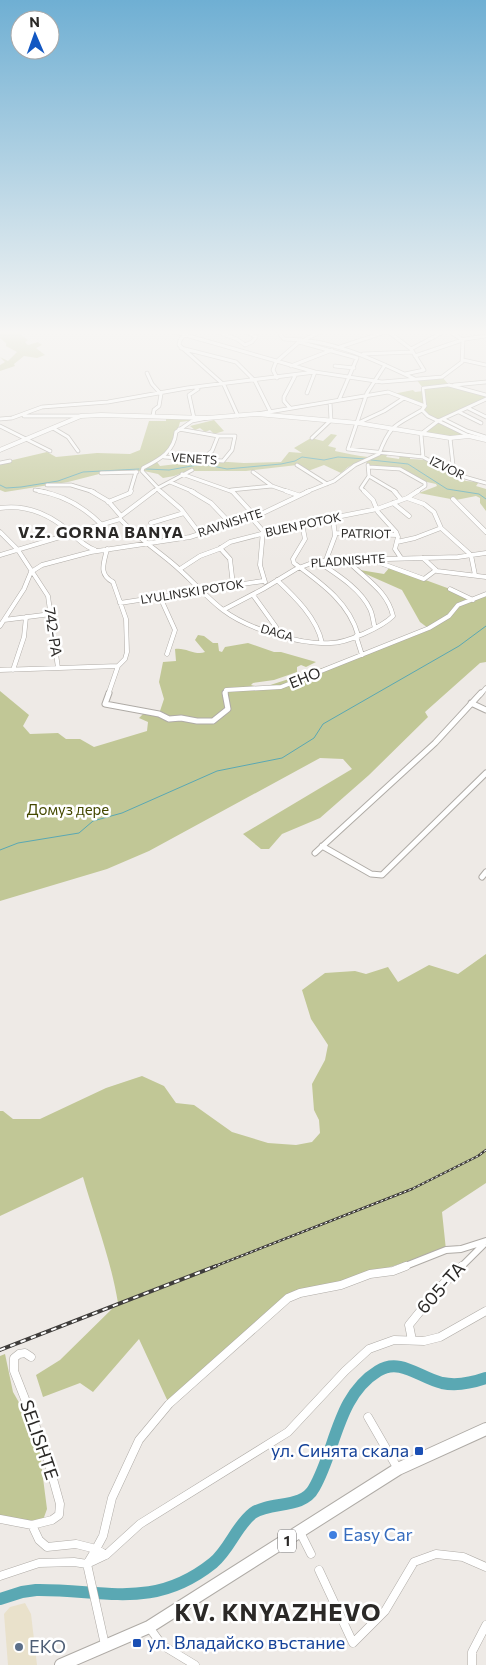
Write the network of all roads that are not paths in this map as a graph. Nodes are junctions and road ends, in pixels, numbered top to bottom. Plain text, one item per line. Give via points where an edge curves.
1 (40, 408) edge
2 (157, 408) edge
3 (192, 408) edge
4 (234, 408) edge
5 (268, 408) edge
6 (290, 408) edge
7 (330, 408) edge
8 (363, 408) edge
9 (389, 408) edge
10 (424, 408) joint
11 (468, 408) joint
12 (270, 412) junction
13 (459, 412) junction
14 (257, 414) junction
15 (24, 416) junction
16 (82, 416) junction
17 (154, 416) junction
18 (238, 416) junction
19 (194, 418) junction
20 (207, 418) junction
21 (486, 418) edge
22 (0, 419) edge
23 (9, 419) junction
24 (443, 419) junction
25 (331, 420) junction
26 (438, 421) junction
27 (358, 423) junction
28 (481, 423) dead end
29 (0, 426) edge
30 (5, 428) junction
31 (53, 428) junction
32 (392, 428) junction
33 (179, 429) junction
34 (421, 434) junction
35 (218, 436) junction
36 (469, 436) junction
37 (312, 438) dead end
38 (450, 438) junction
39 (486, 439) edge
40 (26, 440) junction
41 (0, 450) edge
42 (78, 450) dead end
43 (50, 451) dead end
44 (381, 452) junction
45 (423, 456) junction
46 (164, 457) junction
47 (367, 459) junction
48 (202, 460) junction
49 (10, 461) dead end
50 (0, 463) edge
51 (296, 465) dead end
52 (370, 467) junction
53 (192, 470) dead end
54 (142, 471) junction
55 (136, 472) junction
56 (253, 472) dead end
57 (101, 473) dead end
58 (182, 474) junction
59 (454, 474) junction
60 (369, 476) junction
61 (170, 482) junction
62 (486, 483) edge
63 (327, 484) junction
64 (47, 485) dead end
65 (272, 486) junction
66 (157, 489) junction
67 (35, 490) dead end
68 (231, 490) junction
69 (298, 494) junction
70 (407, 498) junction
71 (453, 499) dead end
72 (399, 501) junction
73 (108, 502) junction
74 (393, 503) junction
75 (0, 508) edge
76 (377, 509) junction
77 (184, 513) junction
78 (409, 516) dead end
79 (120, 517) junction
80 (253, 517) junction
81 (332, 518) junction
82 (151, 523) dead end
83 (230, 523) junction
84 (102, 524) junction
85 (302, 524) junction
86 (441, 528) junction
87 (485, 531) edge
88 (0, 532) edge
89 (263, 533) junction
90 (335, 533) junction
91 (72, 534) junction
92 (200, 534) junction
93 (397, 534) junction
94 (397, 542) junction
95 (148, 544) junction
96 (220, 548) junction
97 (107, 549) junction
98 (18, 550) junction
99 (98, 551) junction
100 (486, 553) edge
101 (0, 555) edge
102 (471, 555) junction
103 (401, 558) junction
104 (422, 558) junction
105 (346, 559) junction
106 (369, 559) junction
107 (326, 560) junction
108 (317, 561) junction
109 (299, 566) junction
110 (180, 569) junction
111 (436, 570) junction
112 (31, 572) junction
113 (474, 575) junction
114 (486, 577) edge
115 (277, 580) junction
116 (263, 581) junction
117 (233, 585) junction
118 (270, 585) junction
119 (201, 589) junction
120 (450, 589) dead end
121 (486, 594) edge
122 (253, 595) junction
123 (160, 597) junction
124 (473, 600) junction
125 (120, 603) junction
126 (223, 610) junction
127 (51, 614) junction
128 (26, 617) junction
129 (4, 620) junction
130 (0, 626) edge
131 (375, 628) junction
132 (278, 634) junction
133 (357, 636) junction
134 (322, 643) junction
135 (167, 654) dead end
136 (362, 656) junction
137 (118, 666) junction
138 (58, 668) junction
139 (0, 670) edge
140 (13, 670) junction
141 (486, 688) edge
142 (472, 703) junction
143 (486, 710) edge
144 (486, 773) edge
145 (322, 846) junction
146 (315, 853) dead end
147 (486, 1241) edge
148 (486, 1311) edge
149 (412, 1340) junction
150 (31, 1357) dead end
151 (368, 1417) dead end
152 (486, 1429) edge
153 (398, 1469) junction
154 (0, 1519) edge
155 (32, 1525) junction
156 (300, 1532) junction
157 (96, 1549) junction
158 (311, 1554) dead end
159 (106, 1555) junction
160 (86, 1564) junction
161 (486, 1567) edge
162 (319, 1570) dead end
163 (0, 1576) edge
164 (486, 1625) edge
165 (149, 1627) junction
166 (106, 1646) junction
167 (61, 1665) edge
168 (195, 1665) edge
169 (472, 1665) edge

1 - 15 street
2 - 17 street
3 - 19 street
4 - 18 street
5 - 12 street
6 - 12 street
7 - 25 street
8 - 27 street
9 - 27 street
10 - 26 street
10 - 32 street
11 - 13 street
11 - 21 street
12 - 14 street
13 - 24 street
13 - 28 street
14 - 18 street
14 - 25 street
15 - 16 street
15 - 23 street
16 - 17 street
16 - 31 street
17 - 19 street
18 - 20 street
19 - 20 street
20 - 33 street via 192,421
22 - 23 street
23 - 30 street
24 - 26 street
24 - 39 street
25 - 27 street
25 - 37 street
26 - 34 street
26 - 36 street
27 - 32 street
27 - 44 street, IZVOR via 348,449
29 - 30 street
30 - 40 street
31 - 40 street
31 - 42 street via 68,437
32 - 34 street
32 - 44 street
33 - 35 street, VENETS
33 - 46 street via 175,442
34 - 38 street
34 - 45 street
35 - 48 street via 212,451
35 - 48 street, VENETS via 235,436 232,450 223,462
36 - 38 street
36 - 39 street
38 - 59 street
40 - 41 street
40 - 43 street
44 - 45 street, IZVOR
44 - 47 street, RAVNISHTE
45 - 59 street, IZVOR
46 - 48 street, VENETS
46 - 54 street
47 - 52 street
47 - 63 street, RAVNISHTE
49 - 50 street
51 - 63 street
52 - 60 street
52 - 70 street, BUEN POTOK via 400,469 426,483 424,488
53 - 58 street
54 - 55 street
54 - 66 street via 156,483
55 - 57 street
55 - 73 street via 130,493
56 - 65 street
58 - 61 street
58 - 68 street
59 - 62 street, IZVOR
60 - 72 street via 396,492
60 - 76 street via 361,488
61 - 66 street
61 - 83 street via 219,508
63 - 69 street, RAVNISHTE
64 - 73 street, DAGA via 82,488
65 - 68 street
65 - 69 street
66 - 77 street
66 - 79 street
67 - 84 street via 56,494 75,503
68 - 80 street
69 - 80 street, RAVNISHTE
70 - 72 street, BUEN POTOK
70 - 86 street via 419,501 433,511
71 - 87 street
72 - 74 street, BUEN POTOK
73 - 79 street, DAGA
74 - 76 street, BUEN POTOK
74 - 78 street
75 - 91 street via 22,506 45,514
76 - 81 street, BUEN POTOK
76 - 93 street
77 - 82 street
77 - 92 street
79 - 84 street
79 - 95 street, DAGA
80 - 83 street, RAVNISHTE
80 - 89 street
81 - 85 street, BUEN POTOK
81 - 90 street
83 - 92 street, RAVNISHTE
84 - 91 street
85 - 89 street, BUEN POTOK
85 - 109 street via 305,539 293,559
86 - 94 street
86 - 102 street
88 - 98 street, 742-РА
89 - 96 street, BUEN POTOK via 226,543
89 - 116 street
90 - 93 street, PATRIOT
90 - 107 street
91 - 98 street
91 - 99 street via 84,546
92 - 95 street, RAVNISHTE
93 - 94 street
94 - 103 street via 395,549
95 - 97 street, RAVNISHTE
95 - 110 street, DAGA
96 - 110 street, BUEN POTOK
96 - 117 street via 229,556
97 - 99 street, RAVNISHTE
97 - 125 street via 102,570 106,578 114,582
98 - 101 street
98 - 112 street, 742-РА
99 - 112 street, RAVNISHTE via 56,561
100 - 102 street, PLADNISHTE
102 - 104 street, PLADNISHTE
102 - 113 street
103 - 104 street, PLADNISHTE
103 - 106 street, PLADNISHTE
104 - 111 street
105 - 106 street, PLADNISHTE
105 - 107 street, PLADNISHTE
105 - 131 street, DAGA via 380,588 391,605 392,618
106 - 111 street via 424,579
107 - 108 street, PLADNISHTE
108 - 109 street, PLADNISHTE
108 - 131 street via 339,576 364,600
109 - 115 street, PLADNISHTE
109 - 133 street via 349,613
110 - 119 street, DAGA
111 - 113 street
112 - 127 street, 742-РА via 48,596
112 - 129 street
113 - 114 street
115 - 118 street, PLADNISHTE
115 - 134 street via 320,633
116 - 117 street, LYULINSKI POTOK
116 - 118 street
117 - 119 street, LYULINSKI POTOK
118 - 122 street, PLADNISHTE
119 - 123 street, LYULINSKI POTOK
119 - 126 street, DAGA
120 - 124 street
121 - 124 street, EHO
122 - 126 street, PLADNISHTE
122 - 132 street via 276,626
123 - 125 street, LYULINSKI POTOK
123 - 135 street via 175,630
124 - 136 street, EHO via 458,605 447,620
125 - 137 street via 126,619 127,652
126 - 132 street, DAGA
127 - 128 street
127 - 138 street, 742-РА
128 - 129 street
128 - 140 street via 27,626
129 - 130 street
131 - 133 street, DAGA
132 - 134 street, DAGA
133 - 134 street, DAGA via 334,644
133 - 136 street
136 - 137 street, EHO via 281,687 226,690 228,708 213,720 169,719 159,714 105,704
137 - 138 street
138 - 140 street
139 - 140 street
141 - 142 street
142 - 143 street
142 - 145 street via 436,743
144 - 145 street via 382,875 371,874
145 - 146 street
147 - 149 street, 605-ТА via 412,1320 409,1325
147 - 157 street via 446,1250 393,1271 370,1274 288,1298 169,1404 140,1440 112,1498 110,1514
148 - 149 street via 440,1337
149 - 159 street via 394,1340 369,1349 288,1432 140,1524
150 - 155 street, SELISHTE via 25,1353 14,1358 14,1371 45,1450 60,1504 59,1515
151 - 153 street
152 - 153 main road, 1
153 - 156 main road, 1
154 - 155 street
155 - 157 street via 37,1538 47,1547 68,1543
156 - 158 street
156 - 165 main road, 1
157 - 159 street
157 - 160 street
159 - 160 street
160 - 163 street via 39,1563
160 - 166 street
161 - 162 street via 462,1557 436,1554 414,1562 385,1611 354,1643
164 - 169 street via 472,1652
165 - 166 main road, 1
165 - 168 street via 152,1636 163,1647
166 - 167 main road, 1

